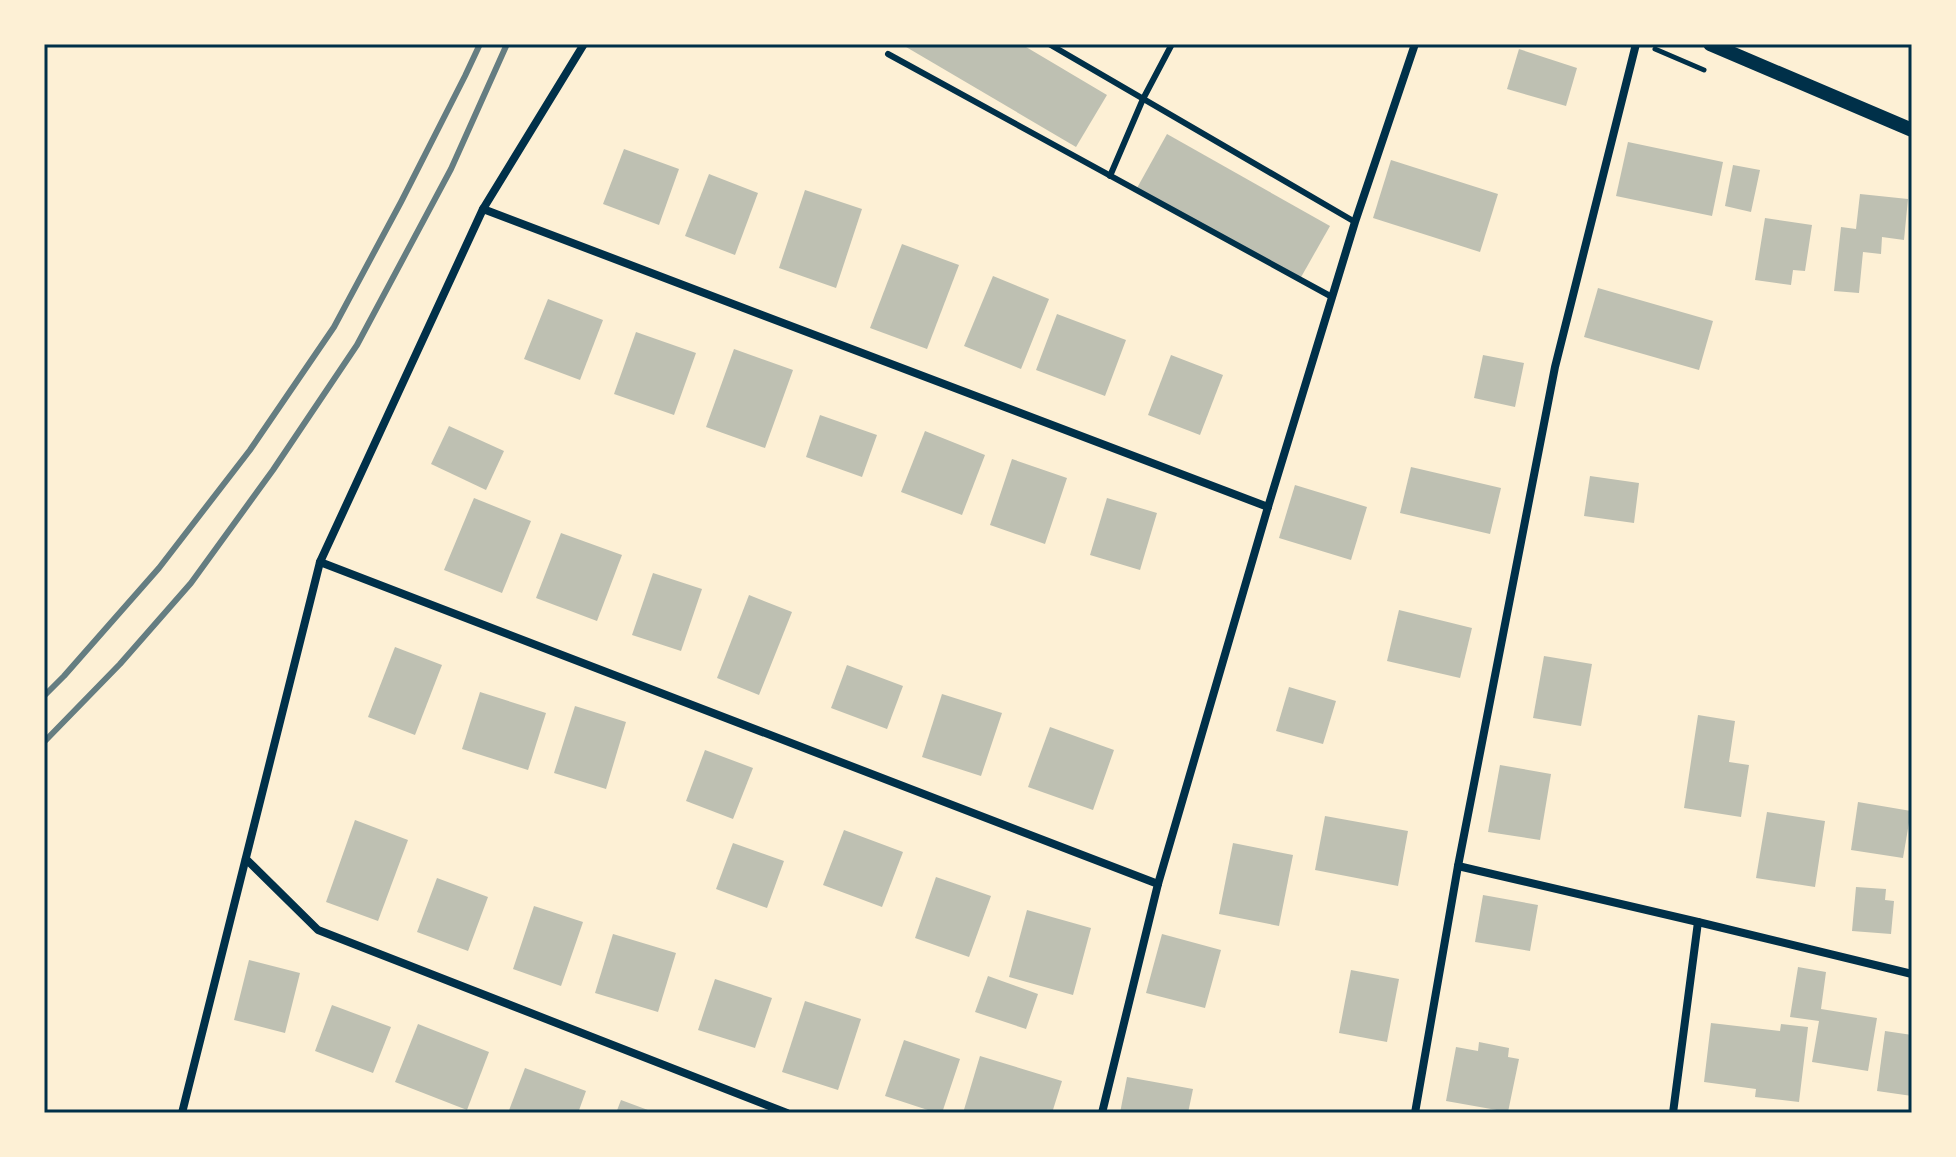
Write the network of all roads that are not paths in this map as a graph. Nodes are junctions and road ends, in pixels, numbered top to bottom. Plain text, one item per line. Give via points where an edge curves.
1 (584, 44) edge
2 (1049, 44) edge
3 (1172, 44) edge
4 (1415, 44) edge
5 (1636, 44) edge
6 (1710, 44) edge
7 (888, 54) dead end
8 (1143, 99) junction
9 (1912, 130) edge
10 (1110, 176) junction
11 (483, 209) junction
12 (1355, 222) junction
13 (1332, 297) junction
14 (1268, 507) junction
15 (320, 562) junction
16 (246, 859) junction
17 (1458, 866) junction
18 (1158, 884) junction
19 (1698, 922) junction
20 (1912, 974) edge
21 (182, 1113) edge
22 (787, 1113) edge
23 (1102, 1113) edge
24 (1415, 1113) edge
25 (1673, 1113) edge

1 - 11 street
2 - 8 lane
3 - 8 lane
4 - 12 street
5 - 17 street via 1555,367
6 - 9 street
7 - 10 lane
8 - 10 lane
8 - 12 lane
10 - 13 lane
11 - 14 street
11 - 15 street
12 - 13 street
13 - 14 street
14 - 18 street
15 - 16 street
15 - 18 street
16 - 21 street
16 - 22 street via 318,930
17 - 19 street
17 - 24 street
18 - 23 street
19 - 20 street
19 - 25 street

